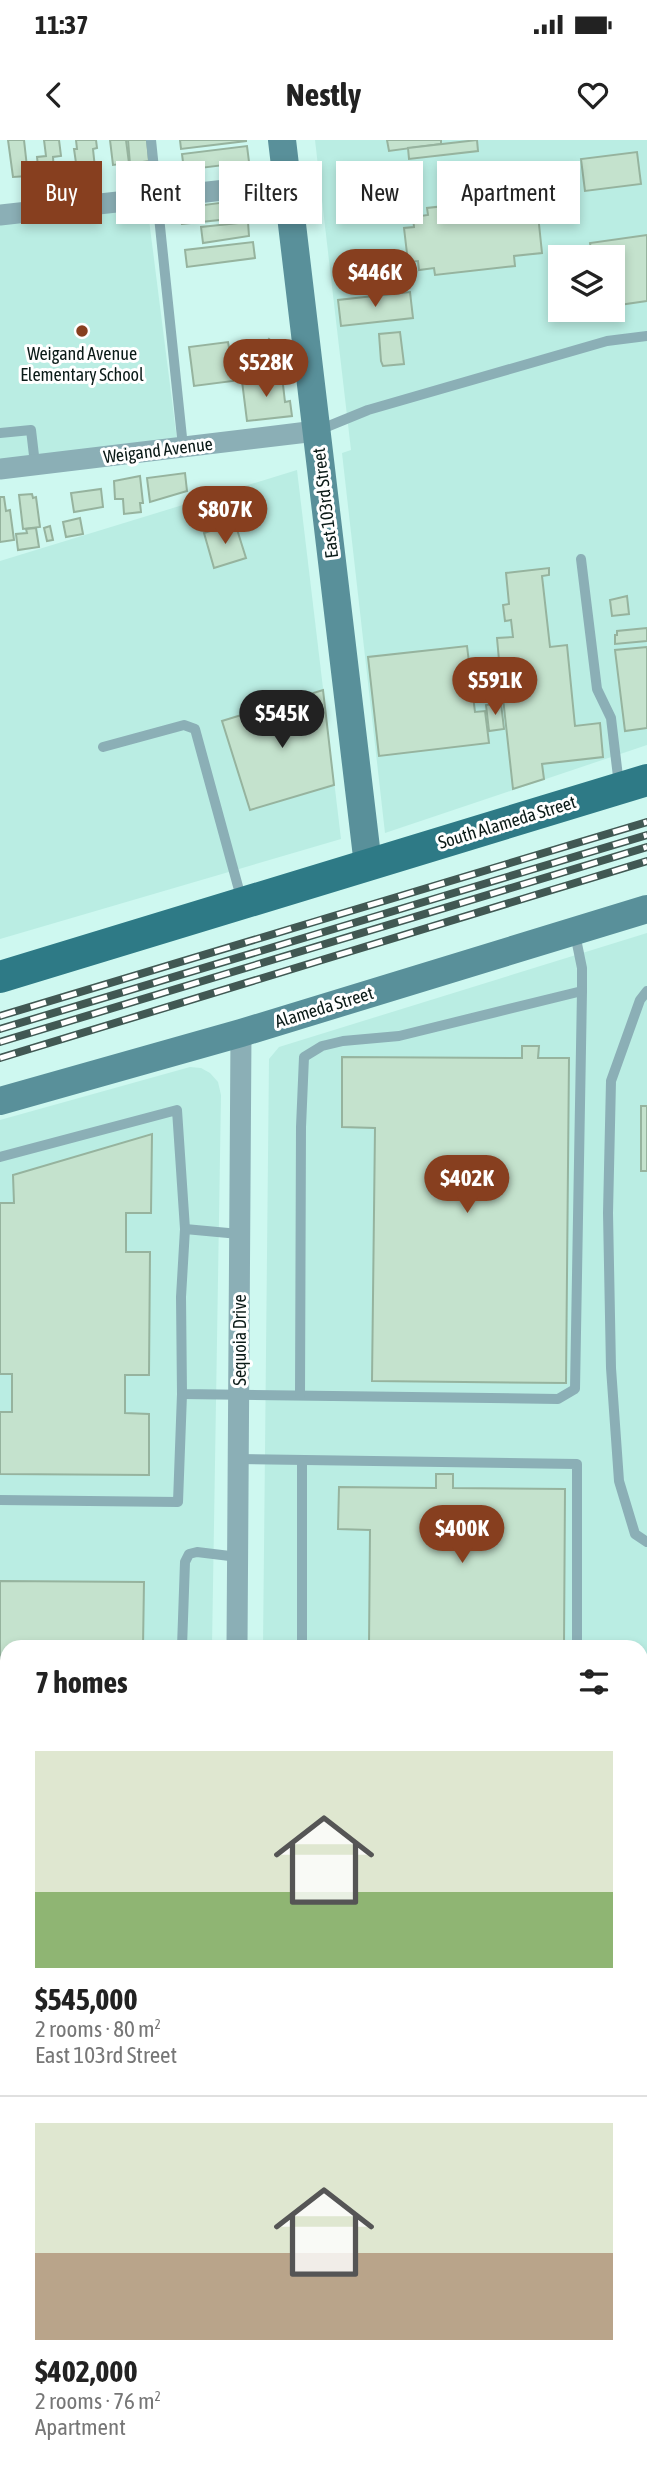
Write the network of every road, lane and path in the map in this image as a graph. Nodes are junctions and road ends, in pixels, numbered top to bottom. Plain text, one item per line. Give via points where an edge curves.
1 (151, 140) edge
2 (282, 140) edge
3 (153, 161) edge
4 (284, 161) edge
5 (116, 202) edge
6 (0, 215) edge
7 (160, 224) edge
8 (292, 224) edge
9 (647, 336) edge
10 (316, 431) junction
11 (0, 433) edge
12 (183, 447) junction
13 (34, 464) junction
14 (0, 469) edge
15 (581, 559) dead end
16 (103, 747) dead end
17 (633, 784) edge
18 (368, 865) junction
19 (243, 904) junction
20 (647, 909) edge
21 (574, 931) junction
22 (0, 977) edge
23 (582, 991) junction
24 (647, 991) edge
25 (241, 1033) junction
26 (0, 1101) edge
27 (0, 1157) edge
28 (185, 1229) junction
29 (239, 1234) junction
30 (182, 1394) junction
31 (239, 1395) junction
32 (300, 1395) junction
33 (238, 1459) junction
34 (302, 1460) junction
35 (0, 1500) edge
36 (647, 1542) edge
37 (238, 1557) junction
38 (182, 1640) edge
39 (237, 1640) edge
40 (302, 1640) edge
41 (577, 1640) edge

1 - 3 lane
2 - 4 street, East 103rd Street
5 - 6 street
7 - 12 lane
8 - 10 street, East 103rd Street
9 - 10 lane via 607,341 368,410
10 - 12 street, Weigand Avenue
10 - 18 street, East 103rd Street
11 - 13 lane via 31,430
12 - 13 street, Weigand Avenue
13 - 14 street, Weigand Avenue
15 - 17 lane via 597,689
16 - 19 lane via 184,725 195,729
17 - 18 main road, South Alameda Street
18 - 19 main road
19 - 22 main road
20 - 21 street, Alameda Street
21 - 23 lane
21 - 25 street, Alameda Street
23 - 32 lane via 399,1036 321,1046 304,1057
23 - 32 lane via 575,1389 558,1399
24 - 36 lane via 639,1000 611,1081 608,1213 619,1481 635,1534
25 - 26 street, Alameda Street
25 - 29 street, Sequoia Drive
27 - 28 lane via 177,1110
28 - 29 lane
28 - 30 lane
29 - 31 street, Sequoia Drive
30 - 31 lane
30 - 35 lane via 178,1502
31 - 32 lane
31 - 33 street, Sequoia Drive
33 - 34 lane
33 - 37 street, Sequoia Drive
34 - 40 lane
34 - 41 lane via 578,1465
37 - 38 lane via 188,1554
37 - 39 street, Sequoia Drive

